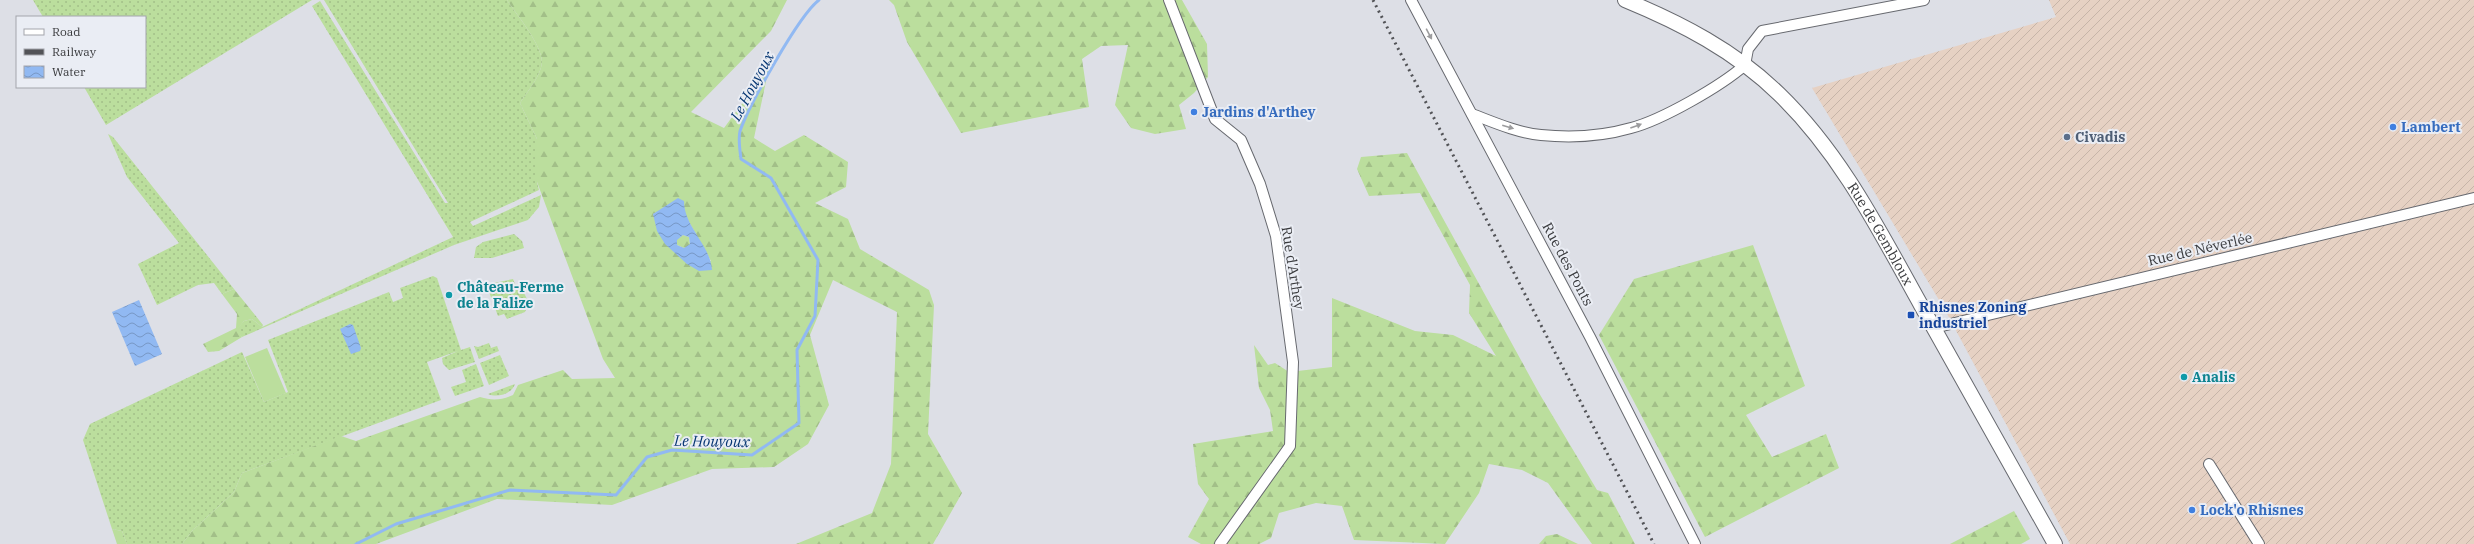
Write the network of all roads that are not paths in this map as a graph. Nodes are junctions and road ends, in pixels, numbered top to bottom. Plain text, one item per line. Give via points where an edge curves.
1 (1169, 0) edge
2 (1411, 0) edge
3 (1625, 0) edge
4 (1924, 0) edge
5 (1745, 65) junction
6 (1472, 114) junction
7 (2474, 198) edge
8 (1934, 328) junction
9 (2209, 464) dead end
10 (1220, 544) edge
11 (1695, 544) edge
12 (2055, 544) edge
13 (2259, 544) edge

1 - 10 street, Rue d'Arthey via 1215,119 1241,140 1260,184 1276,236 1293,362 1290,446
2 -> 6 street, Rue des Ponts
3 - 5 main road, Rue de Gembloux via 1674,20
4 - 5 street via 1762,30 1748,49
6 -> 5 street via 1540,135 1578,136 1631,128 1687,103
5 - 8 main road, Rue de Gembloux via 1778,93 1806,122 1845,174
6 - 11 street, Rue des Ponts via 1590,337
7 - 8 street, Rue de Néverlée
8 - 12 main road, Rue de Gembloux
9 - 13 street

